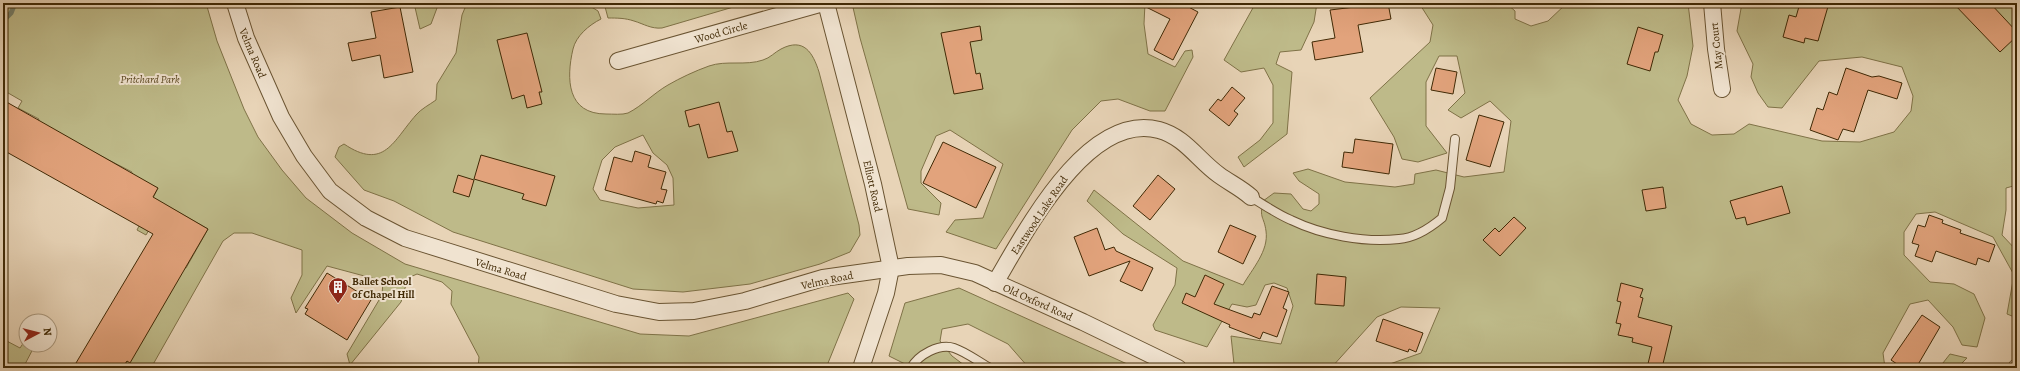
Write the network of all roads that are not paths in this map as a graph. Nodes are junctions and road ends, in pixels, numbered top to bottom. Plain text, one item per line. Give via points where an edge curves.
1 (235, 3) edge
2 (823, 3) edge
3 (826, 3) edge
4 (1712, 3) edge
5 (618, 61) dead end
6 (1722, 89) dead end
7 (1455, 139) dead end
8 (1251, 197) joint
9 (891, 268) junction
10 (995, 283) junction
11 (861, 368) edge
12 (911, 368) edge
13 (990, 368) edge
14 (1178, 368) edge

1 - 9 street, Velma Road via 246,38 278,110 304,156 330,191 366,218 405,238 616,304 659,312 694,311 745,302 823,278
2 - 5 street, Wood Circle
3 - 9 street, Elliott Road via 873,184
4 - 6 street, May Court
7 - 8 lane via 1450,188 1442,218 1426,230 1400,239 1365,240 1324,232 1291,221
8 - 10 street, Eastwood Lake Road via 1240,186 1220,175 1176,136 1150,128 1124,130 1096,145 1069,171
9 - 10 street, Old Oxford Road via 941,265 975,273
9 - 11 street, Elliott Road via 886,294
10 - 14 street, Old Oxford Road
12 - 13 lane via 914,362 935,349 953,347

